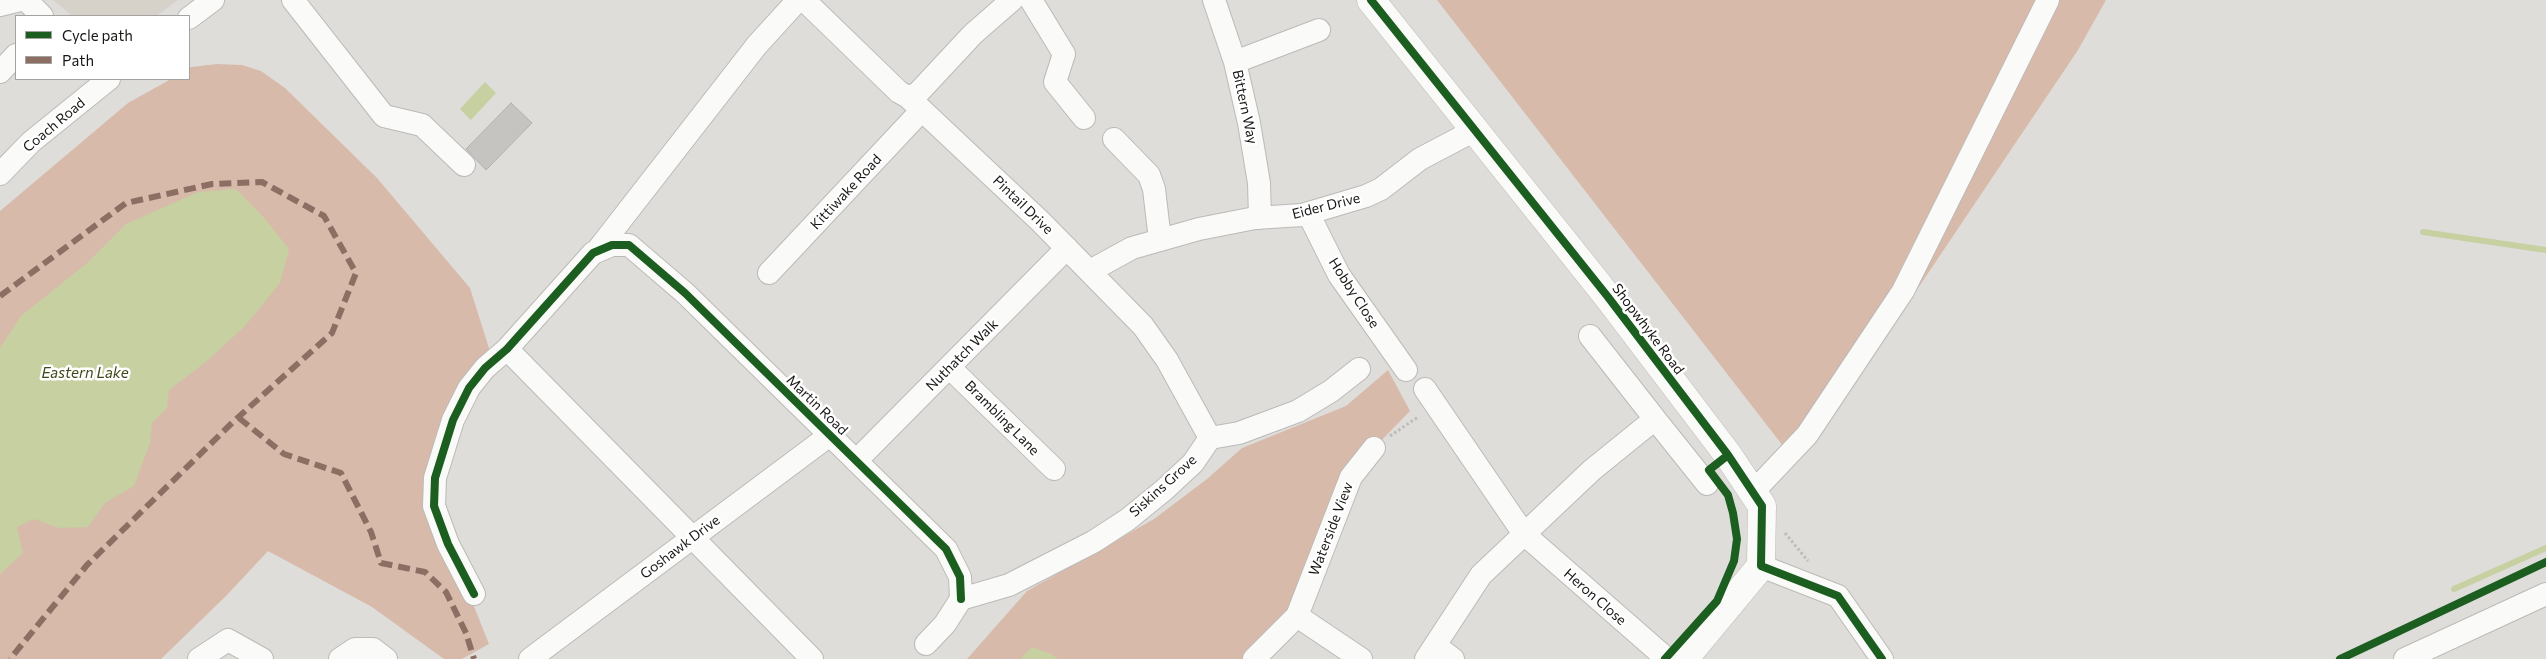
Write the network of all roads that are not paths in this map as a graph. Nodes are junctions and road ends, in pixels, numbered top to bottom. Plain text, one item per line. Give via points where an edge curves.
1 (20, 0) edge
2 (26, 0) edge
3 (213, 0) edge
4 (293, 0) edge
5 (798, 0) edge
6 (804, 0) edge
7 (1012, 0) edge
8 (1031, 0) edge
9 (1214, 0) edge
10 (1371, 0) edge
11 (2048, 0) edge
12 (0, 5) edge
13 (41, 15) edge
14 (190, 17) edge
15 (1319, 30) dead end
16 (15, 56) edge
17 (1235, 62) junction
18 (0, 72) edge
19 (107, 80) edge
20 (915, 103) junction
21 (1084, 118) dead end
22 (1475, 130) junction
23 (1114, 139) dead end
24 (464, 165) dead end
25 (0, 174) edge
26 (1308, 213) junction
27 (1260, 218) junction
28 (1160, 240) junction
29 (1067, 248) junction
30 (596, 252) junction
31 (1090, 272) junction
32 (769, 274) dead end
33 (1590, 336) dead end
34 (507, 350) junction
35 (950, 367) junction
36 (1358, 369) dead end
37 (1406, 370) dead end
38 (1430, 396) road end
39 (1655, 419) junction
40 (830, 435) junction
41 (1210, 438) junction
42 (1374, 448) road end
43 (856, 461) junction
44 (1054, 469) dead end
45 (1707, 484) dead end
46 (1758, 499) junction
47 (1524, 534) junction
48 (693, 538) junction
49 (1761, 566) junction
50 (474, 594) dead end
51 (2546, 594) edge
52 (961, 599) junction
53 (1297, 616) junction
54 (926, 644) dead end
55 (1438, 655) edge
56 (199, 659) edge
57 (262, 659) edge
58 (340, 659) edge
59 (386, 659) edge
60 (530, 659) edge
61 (812, 659) edge
62 (1254, 659) edge
63 (1360, 659) edge
64 (1667, 659) edge
65 (1684, 659) edge
66 (1882, 659) edge
67 (2405, 659) edge

1 - 12 street
2 - 13 street
3 - 14 street
4 - 24 street via 384,116 422,125
5 - 30 street via 757,45
6 - 20 street, Pintail Drive via 899,92
7 - 20 street via 973,34 918,94
8 - 21 street via 1064,54 1055,82
9 - 17 street, Bittern Way
10 - 22 main road, Shopwhyke Road
11 - 46 street via 1903,291 1807,435
15 - 17 street
16 - 18 street
17 - 27 street, Bittern Way via 1250,123 1258,174
19 - 25 street, Coach Road via 31,142
20 - 29 street, Pintail Drive
20 - 32 street, Kittiwake Road
22 - 26 street, Eider Drive via 1420,160 1374,193
22 - 46 main road, Shopwhyke Road via 1608,297
23 - 28 street via 1149,175 1154,189
26 - 27 street, Eider Drive
26 - 37 street, Hobby Close via 1339,274
27 - 28 street, Eider Drive
28 - 31 street, Eider Drive via 1132,248
29 - 31 street, Pintail Drive
29 - 35 street, Nuthatch Walk
30 - 34 street
30 - 40 street, Martin Road via 612,245 629,245 685,293
31 - 41 street, Pintail Drive via 1143,326 1167,360
33 - 39 street
34 - 48 street
34 - 50 street via 485,368 469,388 453,420 435,478 434,506 448,544
35 - 43 street, Nuthatch Walk
35 - 44 street, Brambling Lane
36 - 41 street via 1331,391 1298,411 1239,433
38 - 47 street, Heron Close
39 - 45 street
39 - 47 street via 1592,470
40 - 43 street, Martin Road
40 - 48 street, Goshawk Drive
41 - 52 street, Siskins Grove via 1193,463 1164,490 1093,542 1009,585
42 - 53 street, Waterside View via 1351,477
43 - 52 street, Martin Road via 946,549 960,577
46 - 49 main road
47 - 55 street via 1481,575
47 - 64 street, Heron Close
48 - 60 street, Goshawk Drive
48 - 61 street
49 - 65 main road
49 - 66 street via 1838,596
51 - 67 street
52 - 54 street via 945,624
53 - 62 street, Waterside View
53 - 63 street
56 - 57 street via 228,640
58 - 59 street via 355,649 373,649

